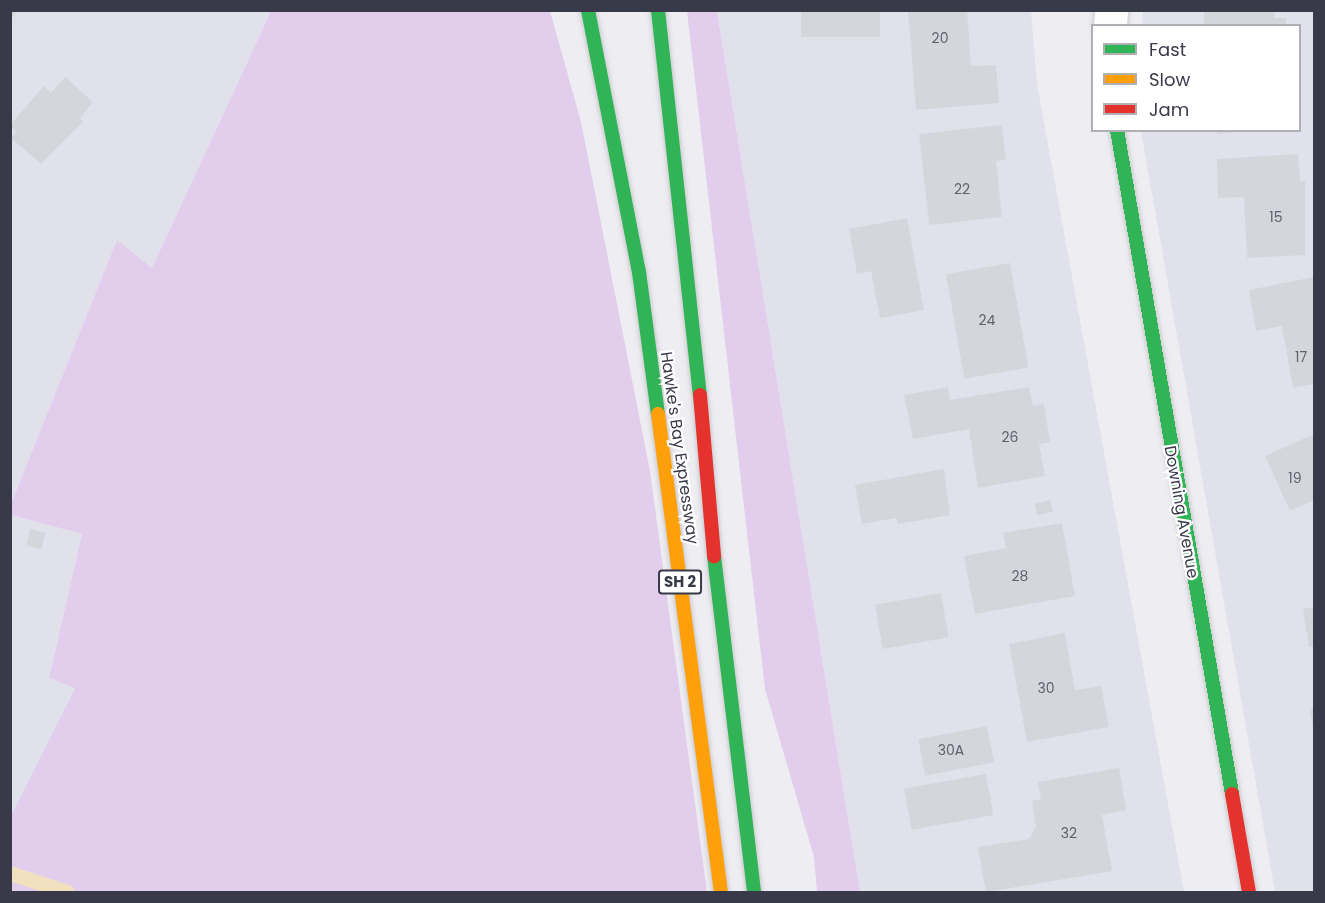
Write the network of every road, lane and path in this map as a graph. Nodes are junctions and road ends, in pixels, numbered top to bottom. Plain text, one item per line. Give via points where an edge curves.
1 (588, 10) edge
2 (658, 10) edge
3 (1117, 132) edge
4 (721, 892) edge
5 (754, 892) edge
6 (1249, 892) edge

1 - 4 main road, Hawke's Bay Expressway / SH 2 via 639,272
2 - 5 main road, Hawke's Bay Expressway / SH 2 via 687,251 713,549
3 - 6 main road, Downing Avenue via 1125,197

